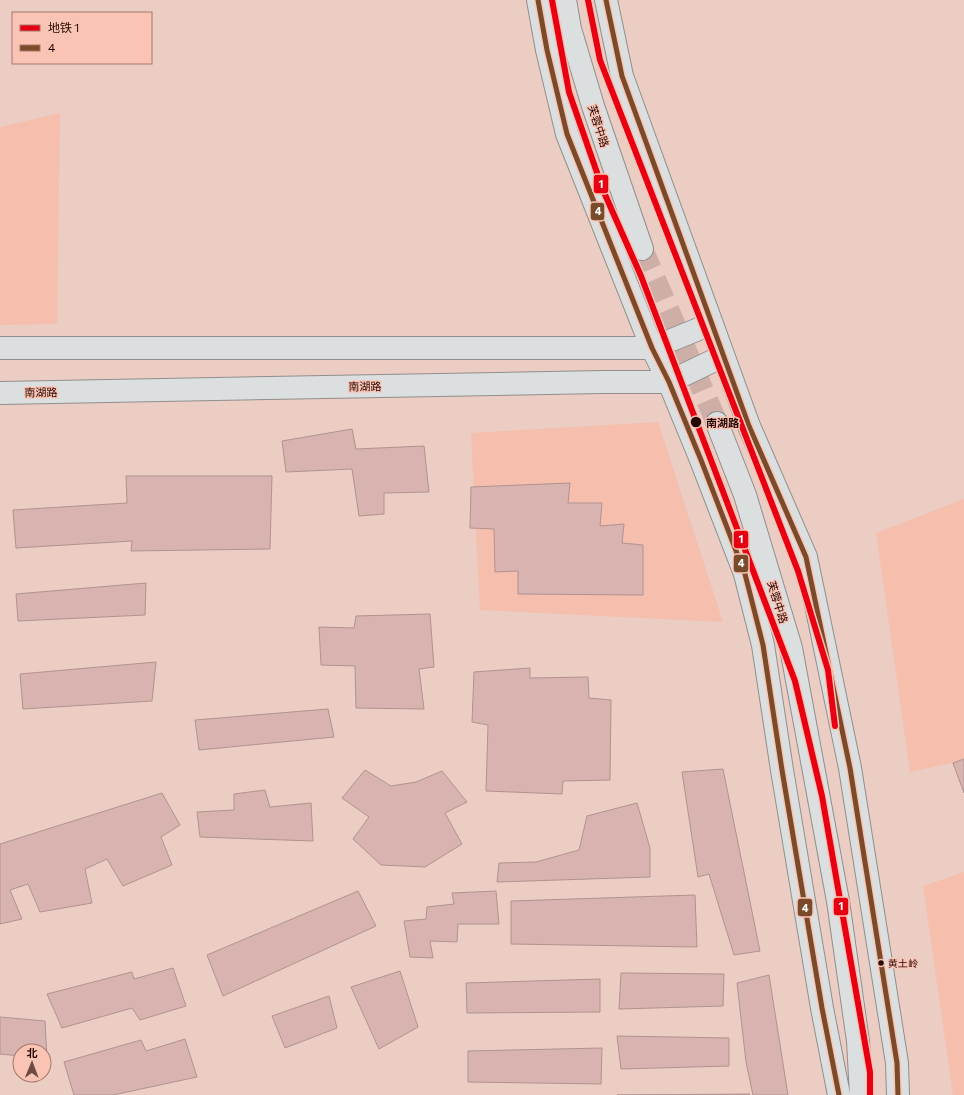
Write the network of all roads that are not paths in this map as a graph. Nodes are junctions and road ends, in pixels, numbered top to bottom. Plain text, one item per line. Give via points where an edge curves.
1 (538, 0) edge
2 (565, 0) edge
3 (606, 0) edge
4 (642, 249) tunnel mouth
5 (711, 324) junction
6 (0, 348) edge
7 (652, 348) junction
8 (723, 356) junction
9 (669, 382) junction
10 (0, 393) edge
11 (717, 424) tunnel mouth
12 (839, 1095) edge
13 (861, 1095) edge
14 (898, 1095) edge

1 - 7 main road via 567,134
2 - 4 main road, 芙蓉中路 via 570,29 593,106
3 - 5 main road via 622,76
5 - 7 main road
5 - 8 main road
6 - 7 main road
7 - 9 main road
8 - 9 main road, 南湖路
8 - 14 main road via 749,426 806,557 850,768 897,1062
9 - 10 main road, 南湖路
9 - 12 main road via 745,574 763,645 822,1008
11 - 13 main road, 芙蓉中路 via 746,495 791,648 838,901 858,1041

